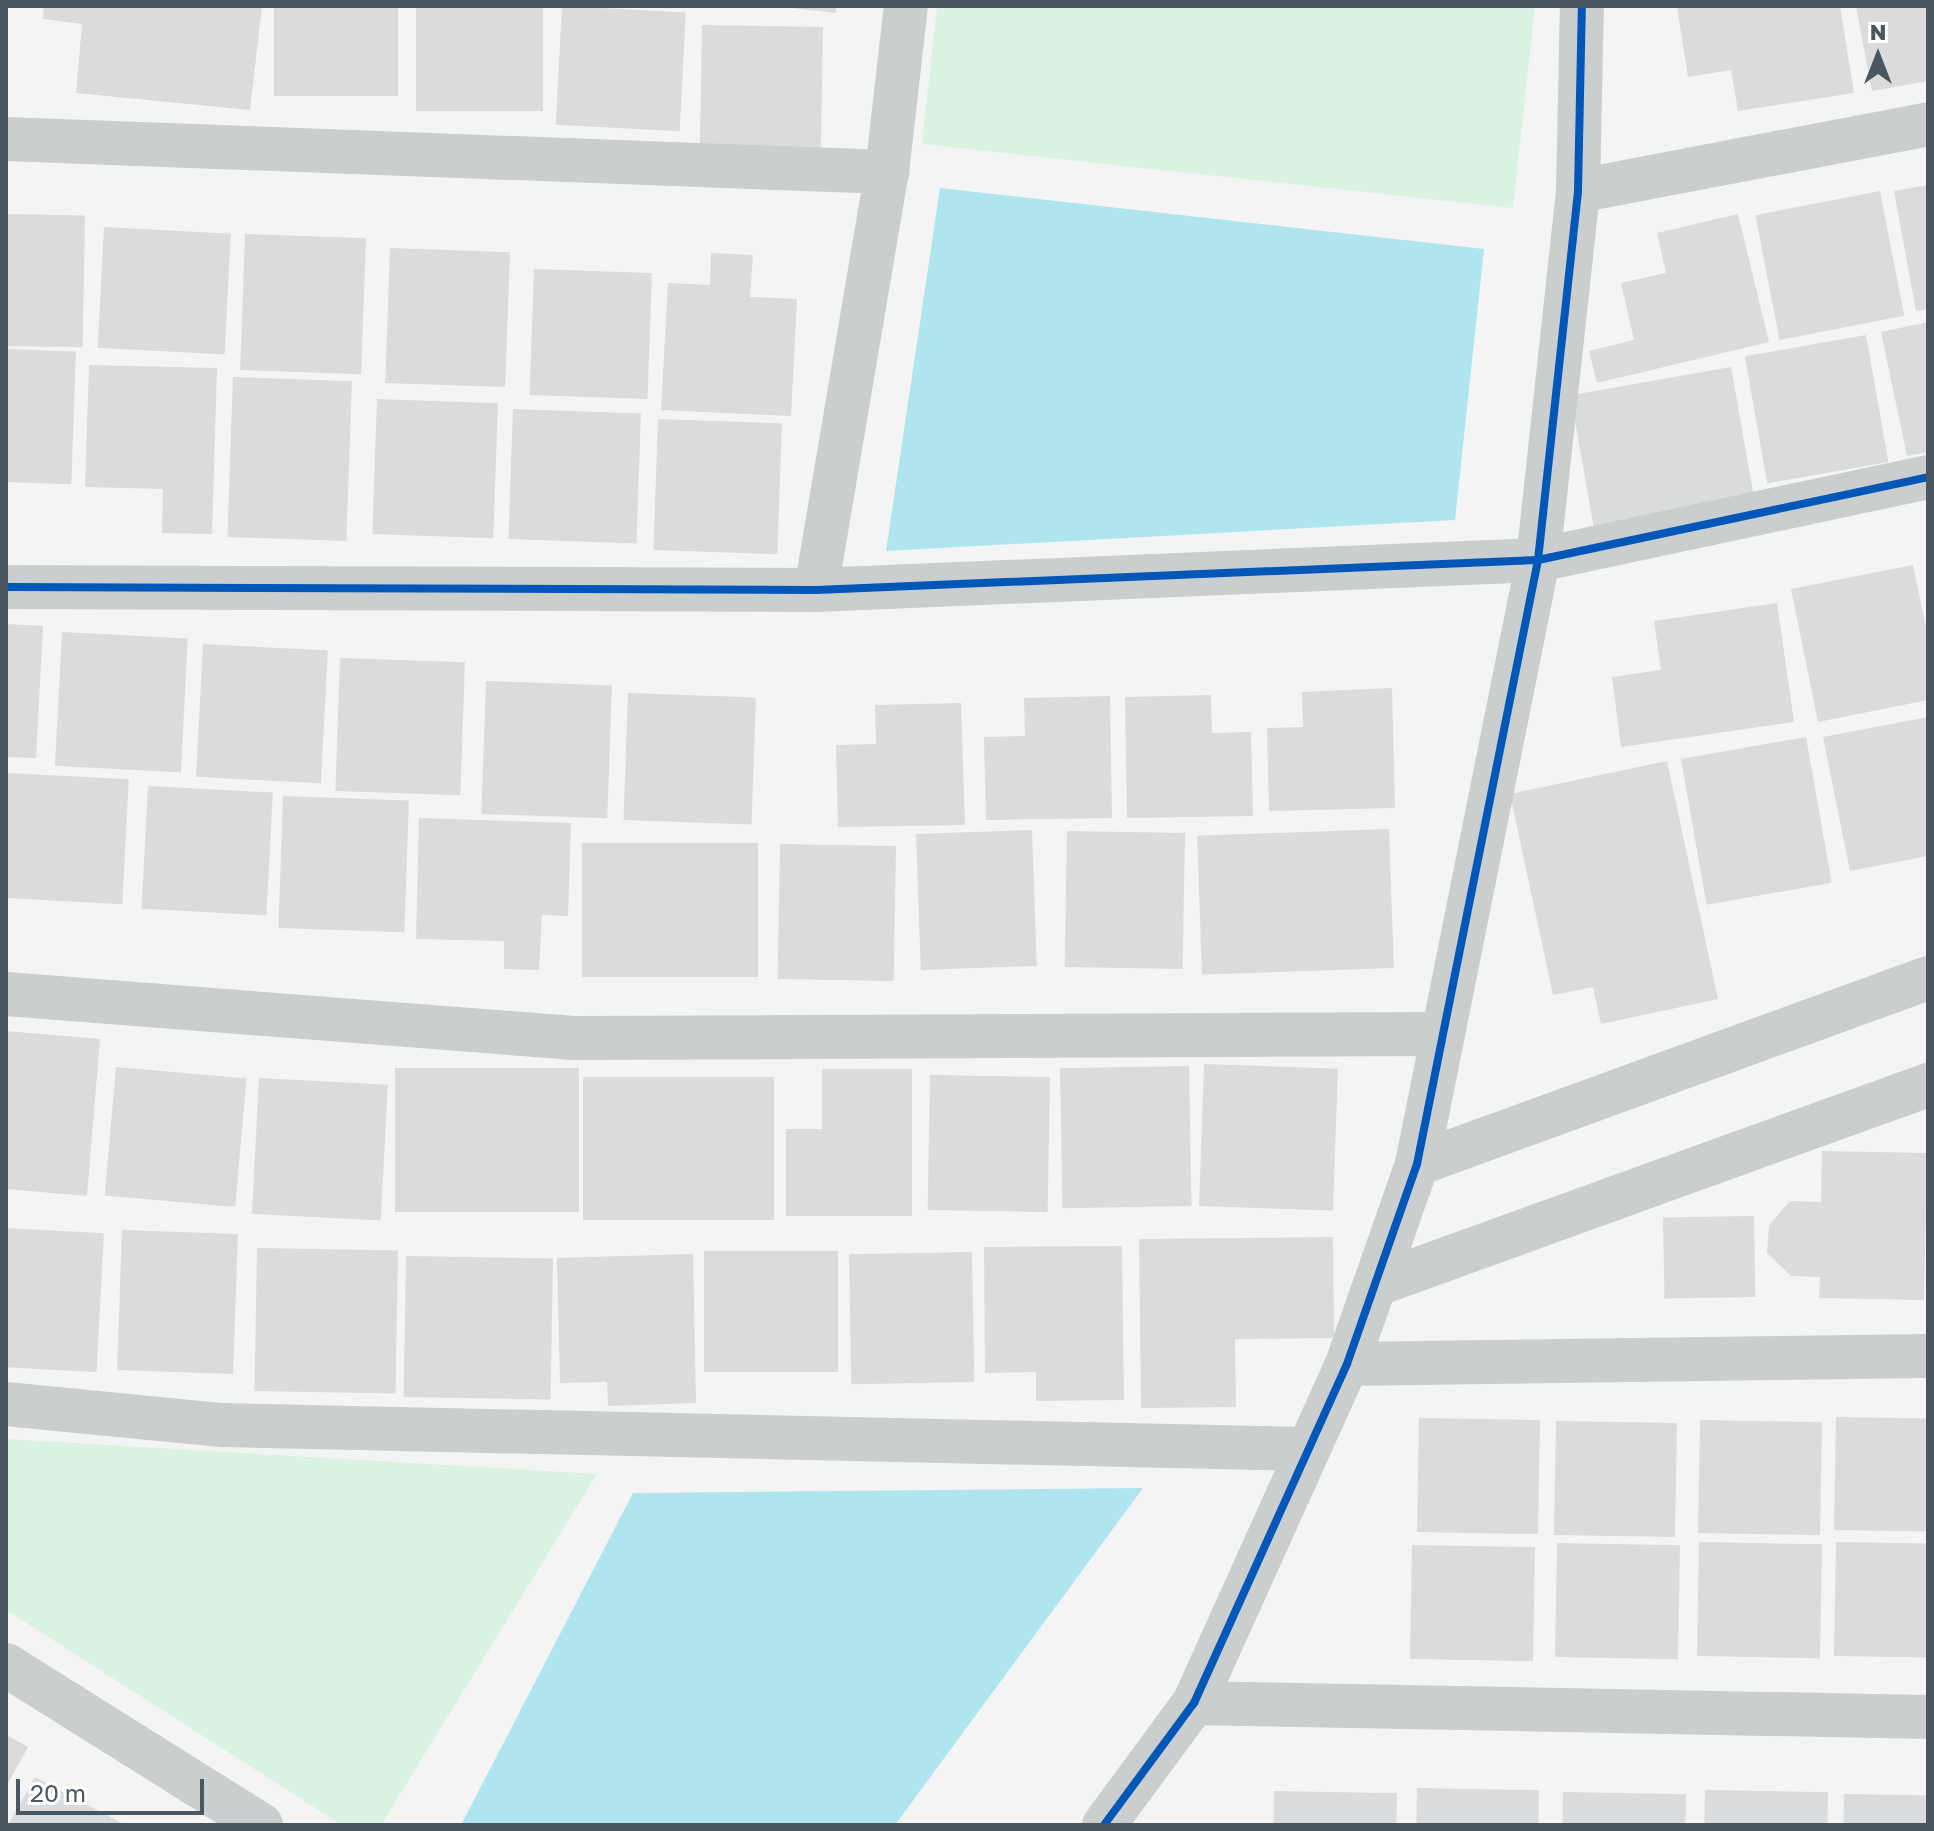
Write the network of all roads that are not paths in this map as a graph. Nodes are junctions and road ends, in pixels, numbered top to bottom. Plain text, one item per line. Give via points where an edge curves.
1 (906, 6) edge
2 (1582, 6) edge
3 (1928, 124) edge
4 (6, 139) edge
5 (887, 172) junction
6 (1578, 191) junction
7 (1928, 477) edge
8 (1538, 560) junction
9 (6, 587) edge
10 (816, 590) junction
11 (1928, 978) edge
12 (6, 994) edge
13 (1443, 1034) junction
14 (1928, 1085) edge
15 (1417, 1164) junction
16 (1380, 1283) junction
17 (1928, 1356) edge
18 (1347, 1364) junction
19 (6, 1404) edge
20 (1305, 1449) junction
21 (6, 1665) edge
22 (1194, 1703) junction
23 (1928, 1717) edge
24 (261, 1825) edge
25 (1104, 1825) edge

1 - 5 street
2 - 6 street
3 - 6 street
4 - 5 street
5 - 10 street
6 - 8 street
7 - 8 street
8 - 10 street
8 - 13 street
9 - 10 street
11 - 15 street
12 - 13 street via 574,1038
13 - 15 street
14 - 16 street
15 - 16 street
16 - 18 street
17 - 18 street
18 - 20 street
19 - 20 street via 222,1425
20 - 22 street
21 - 24 street
22 - 23 street
22 - 25 street

